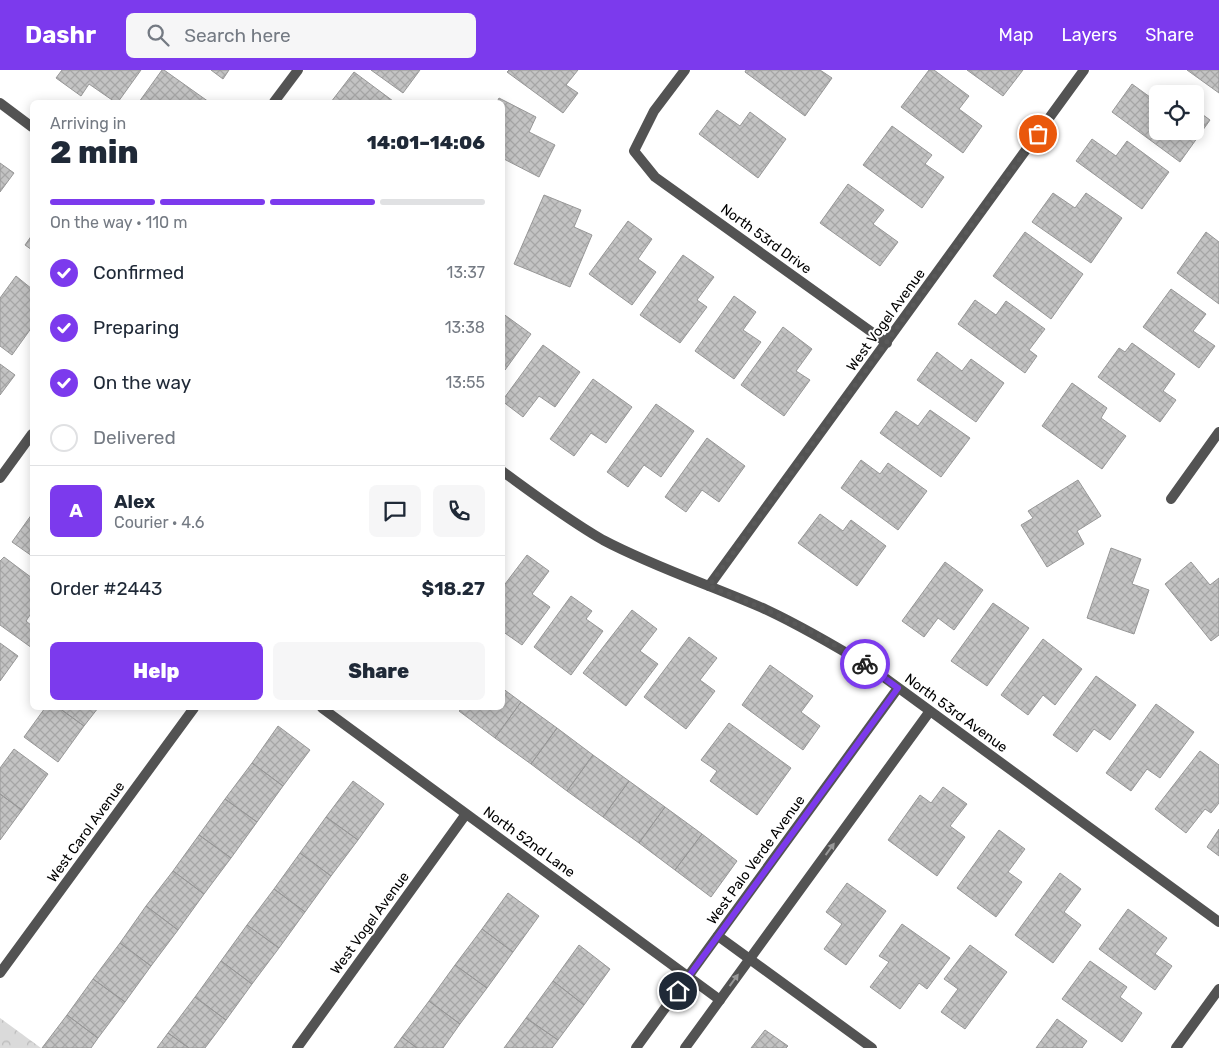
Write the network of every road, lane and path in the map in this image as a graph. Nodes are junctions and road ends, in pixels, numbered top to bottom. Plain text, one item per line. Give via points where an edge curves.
1 (298, 70) edge
2 (685, 70) edge
3 (1084, 70) edge
4 (276, 100) edge
5 (0, 102) edge
6 (30, 125) edge
7 (887, 343) junction
8 (1219, 432) edge
9 (30, 437) edge
10 (505, 473) edge
11 (0, 478) edge
12 (1171, 499) dead end
13 (709, 586) junction
14 (898, 688) junction
15 (193, 710) edge
16 (325, 710) edge
17 (930, 711) junction
18 (466, 814) junction
19 (1219, 922) edge
20 (718, 936) junction
21 (750, 959) junction
22 (0, 973) edge
23 (688, 976) junction
24 (1219, 989) edge
25 (720, 1000) junction
26 (297, 1048) edge
27 (636, 1048) edge
28 (685, 1048) edge
29 (872, 1048) edge
30 (1176, 1048) edge

1 - 4 street
2 - 7 street, North 53rd Drive via 654,111 634,151 655,176
3 - 7 street, West Vogel Avenue
5 - 6 street
7 - 13 street, West Vogel Avenue
8 - 12 street
9 - 11 street
10 - 13 street, North 53rd Avenue via 602,539 669,572
13 - 14 street, North 53rd Avenue via 818,635
14 - 17 street, North 53rd Avenue
14 - 20 street, West Palo Verde Avenue
15 - 22 street, West Carol Avenue
16 - 18 street, North 52nd Lane
17 - 19 street, North 53rd Avenue
21 -> 17 street
18 - 23 street, North 52nd Lane
18 - 26 street, West Vogel Avenue
20 - 21 street
20 - 23 street, West Palo Verde Avenue
25 -> 21 street
21 - 29 street
23 - 25 street, North 52nd Lane
23 - 27 street, West Palo Verde Avenue
24 - 30 street
25 - 28 street

